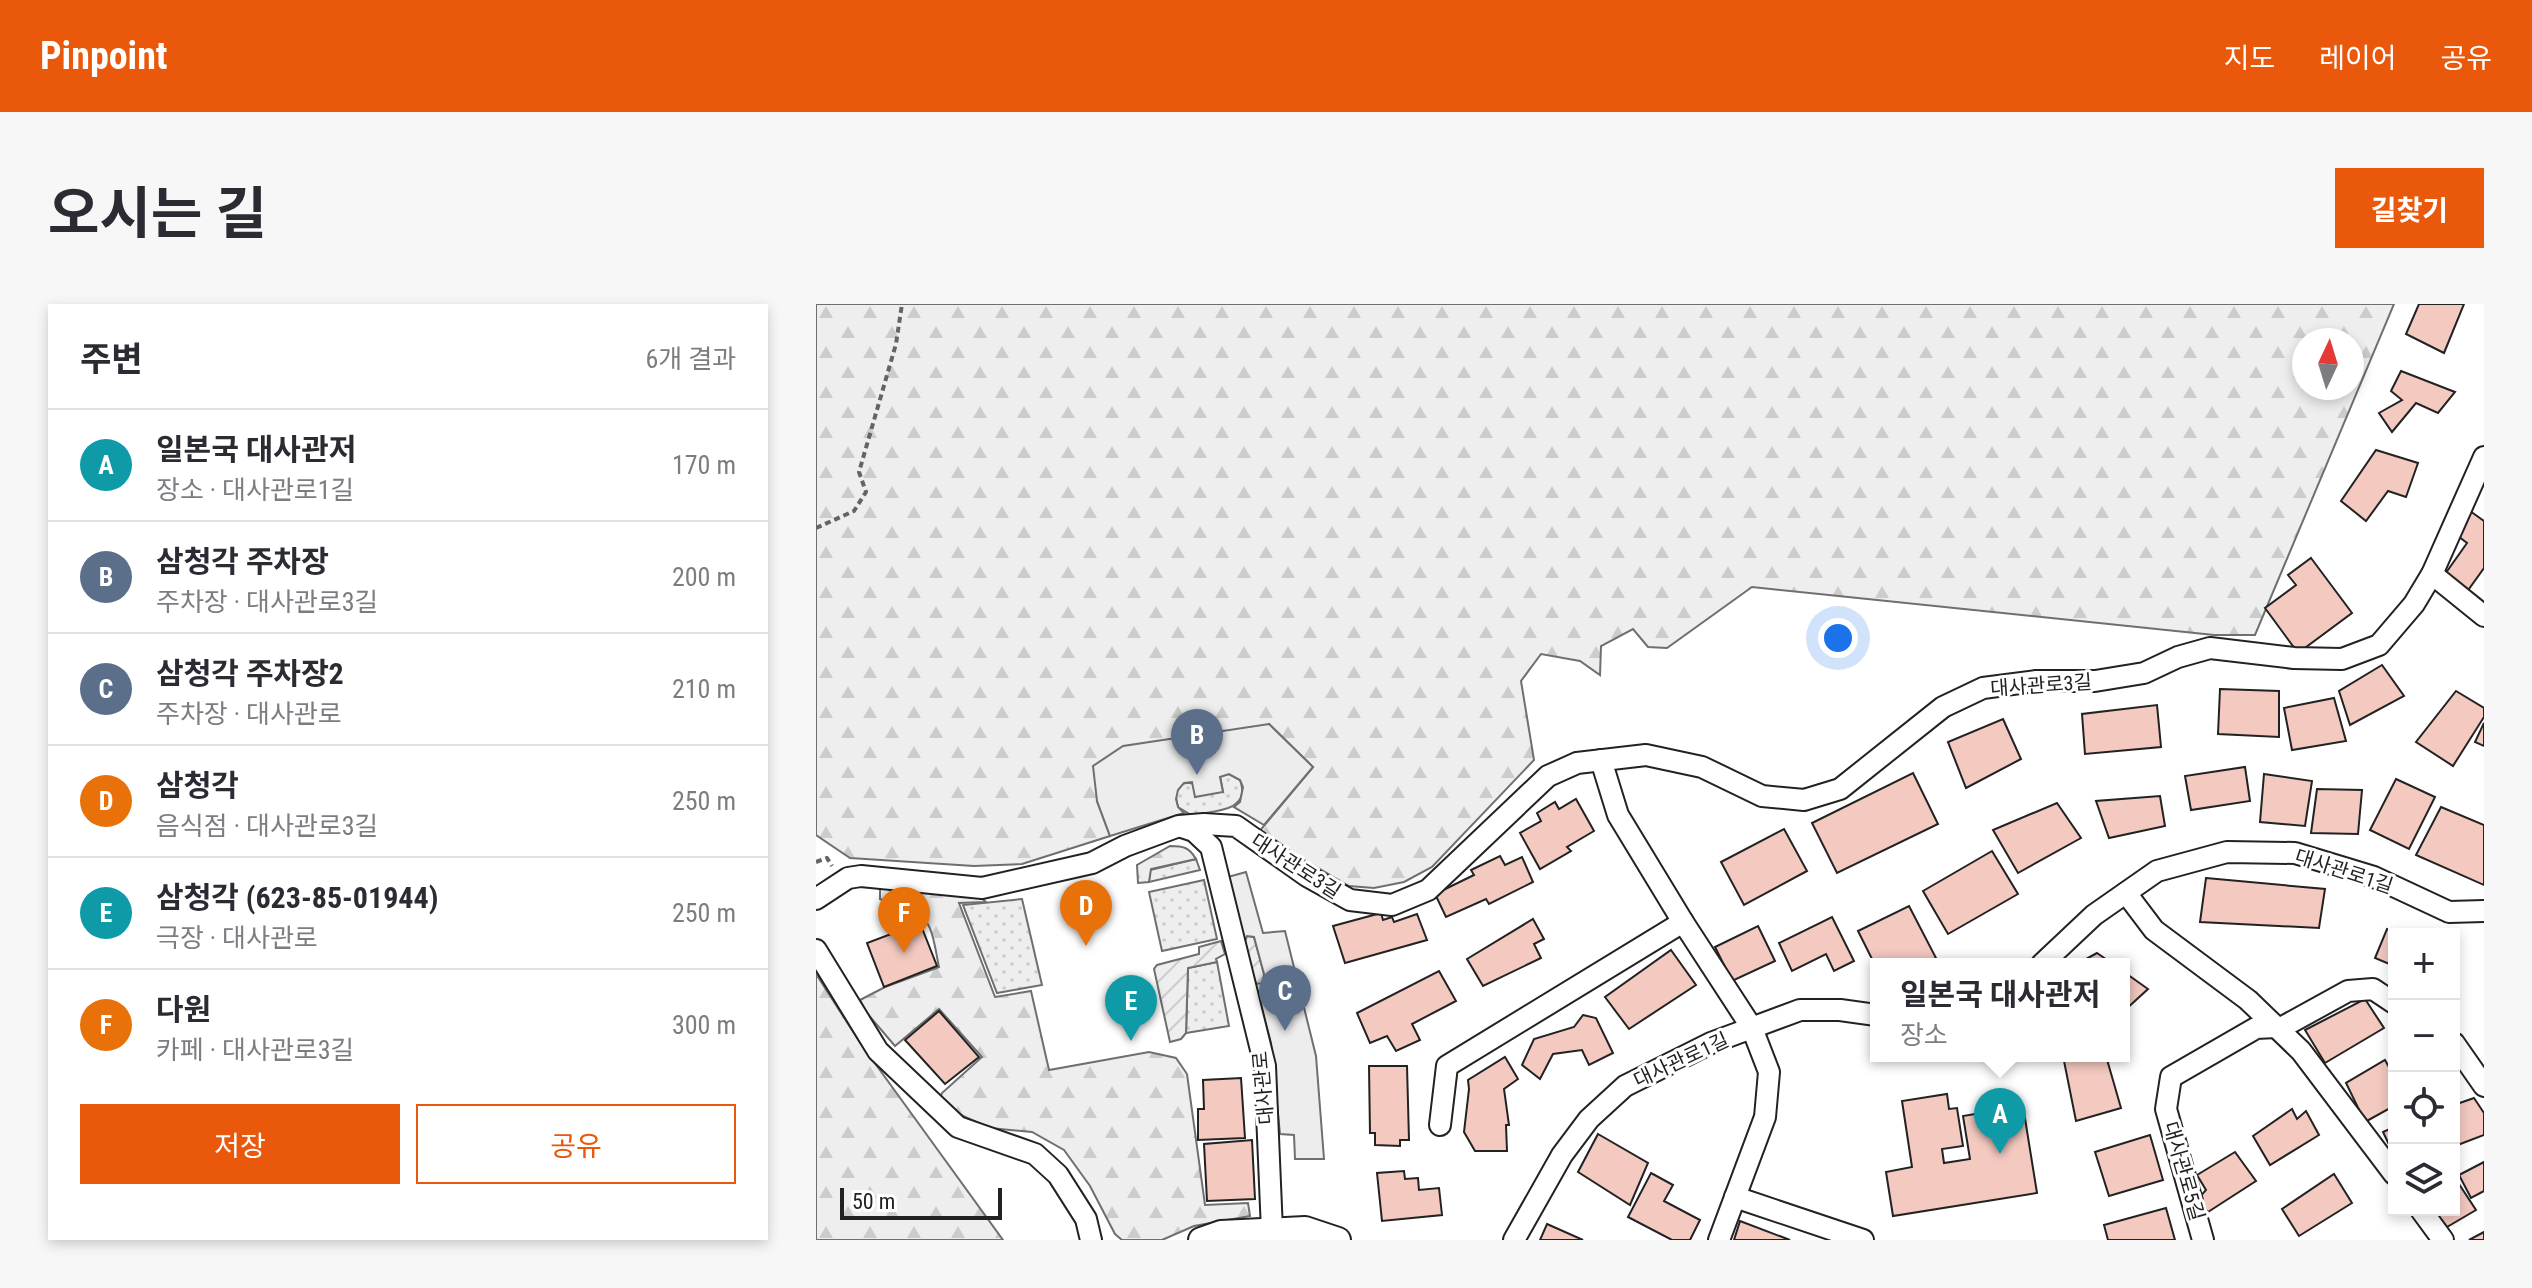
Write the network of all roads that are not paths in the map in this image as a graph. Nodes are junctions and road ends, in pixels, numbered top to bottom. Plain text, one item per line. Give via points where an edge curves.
1 (2484, 457) edge
2 (2432, 574) junction
3 (2484, 616) edge
4 (1601, 760) junction
5 (1179, 826) junction
6 (2126, 893) junction
7 (816, 899) edge
8 (2484, 911) edge
9 (1683, 922) junction
10 (816, 950) edge
11 (2048, 958) edge
12 (2390, 1000) edge
13 (1870, 1014) edge
14 (1752, 1028) junction
15 (2277, 1028) junction
16 (2460, 1052) edge
17 (2484, 1086) edge
18 (1440, 1125) dead end
19 (2388, 1166) edge
20 (1735, 1197) junction
21 (2424, 1216) edge
22 (1272, 1231) junction
23 (2433, 1236) edge
24 (1091, 1240) edge
25 (1201, 1240) edge
26 (1338, 1240) edge
27 (1514, 1240) edge
28 (1719, 1240) edge
29 (1863, 1240) edge
30 (2203, 1240) edge

1 - 2 street, 대사관로3길
2 - 3 street
2 - 4 street, 대사관로3길 via 2379,645 2342,659 2210,648 2144,673 1983,688 1943,707 1840,789 1804,800 1762,796 1702,767 1646,755
4 - 5 street, 대사관로3길 via 1577,763 1548,776 1428,890 1392,905 1350,900 1236,826
4 - 9 street via 1618,815
5 - 7 street, 대사관로3길 via 1092,863 982,888 861,876 848,878
5 - 22 street, 대사관로 via 1194,831 1211,847 1265,1066
6 - 8 street, 대사관로1길 via 2157,871 2227,852 2295,853 2374,877 2449,912
6 - 11 street, 대사관로1길
6 - 15 street via 2154,930
9 - 14 street
9 - 18 street via 1447,1066
10 - 24 street via 878,1051 958,1127 1035,1154 1058,1175 1086,1219
12 - 15 street via 2373,989 2348,991
13 - 14 street, 대사관로1길 via 1800,1010
14 - 20 street via 1769,1072 1765,1117
14 - 27 street, 대사관로1길 via 1625,1086 1589,1119 1562,1155
15 - 19 street via 2301,1051
15 - 30 street, 대사관로5길 via 2256,1028 2171,1077 2166,1109
16 - 17 street
20 - 28 street
20 - 29 street
21 - 23 street
22 - 25 street via 1221,1233
22 - 26 street via 1305,1229

